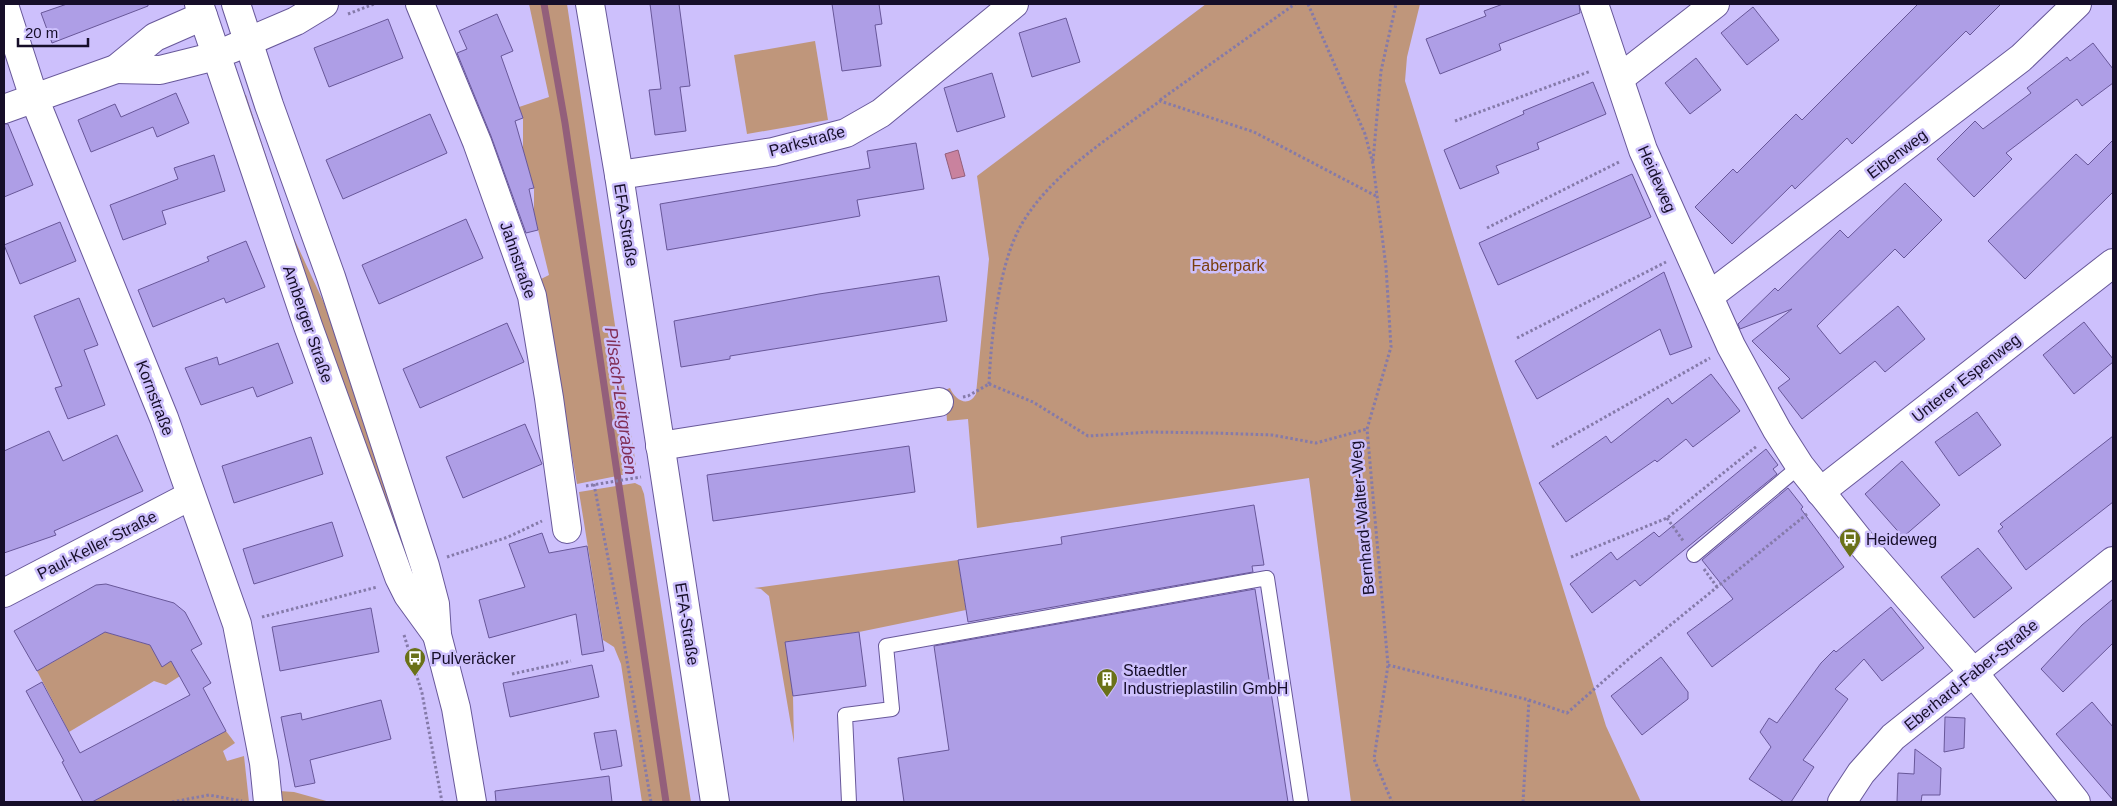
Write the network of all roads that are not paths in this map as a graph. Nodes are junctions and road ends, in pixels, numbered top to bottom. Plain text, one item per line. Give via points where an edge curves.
1 (238, 4) edge
2 (324, 4) edge
3 (420, 4) edge
4 (590, 4) edge
5 (1014, 4) edge
6 (1594, 4) edge
7 (1715, 4) edge
8 (2077, 4) edge
9 (4, 5) edge
10 (201, 10) edge
11 (248, 43) junction
12 (216, 56) junction
13 (116, 69) junction
14 (1618, 70) junction
15 (34, 98) junction
16 (4, 110) edge
17 (619, 175) junction
18 (2113, 263) edge
19 (1710, 296) junction
20 (939, 402) dead end
21 (660, 446) junction
22 (1800, 466) junction
23 (190, 496) junction
24 (1822, 496) junction
25 (566, 529) dead end
26 (1694, 555) dead end
27 (2113, 561) edge
28 (4, 593) edge
29 (437, 635) junction
30 (1973, 672) junction
31 (268, 801) edge
32 (472, 802) edge
33 (715, 802) edge
34 (849, 802) edge
35 (1301, 802) edge
36 (1842, 802) edge
37 (2076, 802) edge

1 - 10 street
1 - 11 street, Amberger Straße
2 - 11 street
3 - 25 street, Jahnstraße via 477,142 532,296
4 - 17 street, EFA-Straße
5 - 17 street, Parkstraße via 881,113 846,133 773,152
6 - 14 street, Heideweg
7 - 14 street
8 - 19 street, Eibenweg via 2021,58
9 - 15 street, Kornstraße
10 - 12 street, Amberger Straße
10 - 13 street via 155,36
11 - 12 street
11 - 29 street, Amberger Straße via 331,277 425,566 435,604
12 - 13 street via 160,70
12 - 29 street, Amberger Straße via 308,326 399,577
13 - 15 street
14 - 19 street, Heideweg via 1643,150
15 - 16 street
15 - 23 street, Kornstraße via 164,418
17 - 21 street, EFA-Straße
18 - 24 street, Unterer Espenweg
19 - 22 street, Heideweg via 1731,346
20 - 21 street
21 - 33 street, EFA-Straße
22 - 24 street, Heideweg
22 - 26 lane
23 - 28 street, Paul-Keller-Straße
23 - 31 street, Kornstraße via 237,624 264,763
24 - 30 street, Heideweg
27 - 30 street, Eberhard-Faber-Straße
29 - 32 street, Amberger Straße via 456,708
30 - 36 street, Eberhard-Faber-Straße via 1893,737 1861,773
30 - 37 street, Heideweg
34 - 35 lane via 845,714 892,708 886,646 1267,578

